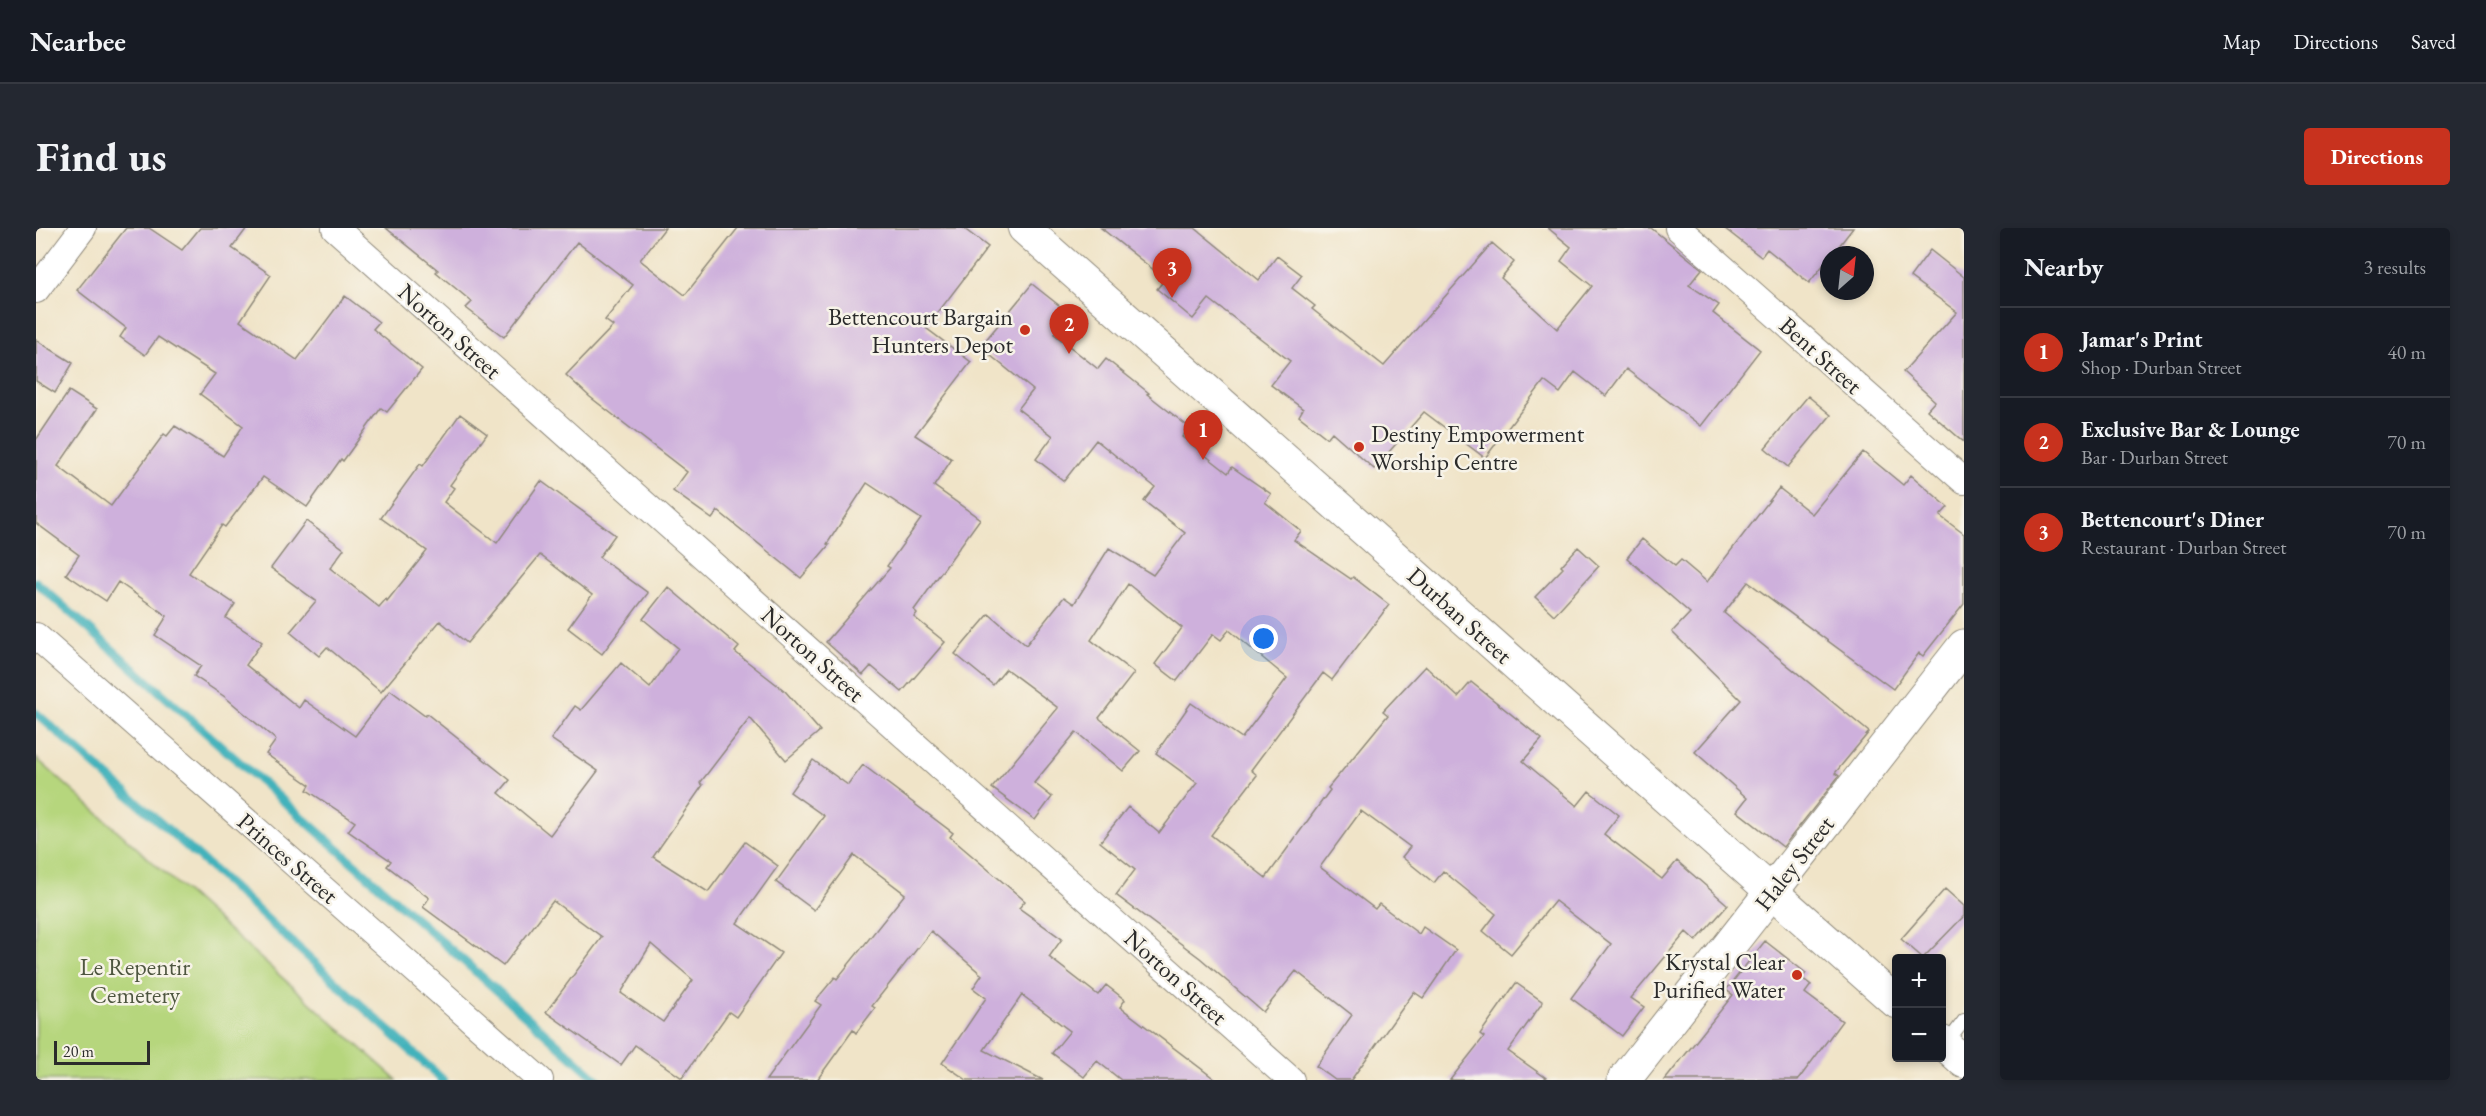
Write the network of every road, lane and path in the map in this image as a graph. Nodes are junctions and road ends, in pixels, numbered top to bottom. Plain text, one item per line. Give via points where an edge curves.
1 (83, 228) edge
2 (335, 228) edge
3 (1024, 228) edge
4 (1678, 228) edge
5 (36, 290) edge
6 (1964, 481) edge
7 (36, 636) edge
8 (1964, 646) edge
9 (1771, 892) junction
10 (1892, 998) edge
11 (1964, 1020) edge
12 (1950, 1049) edge
13 (540, 1080) edge
14 (1291, 1080) edge
15 (1624, 1080) edge

1 - 5 street
2 - 14 street, Norton Street
3 - 9 street, Durban Street
4 - 6 street, Bent Street
7 - 13 street, Princes Street
8 - 9 main road, Haley Street
9 - 10 street, Durban Street
9 - 15 main road, Haley Street
11 - 12 lane

